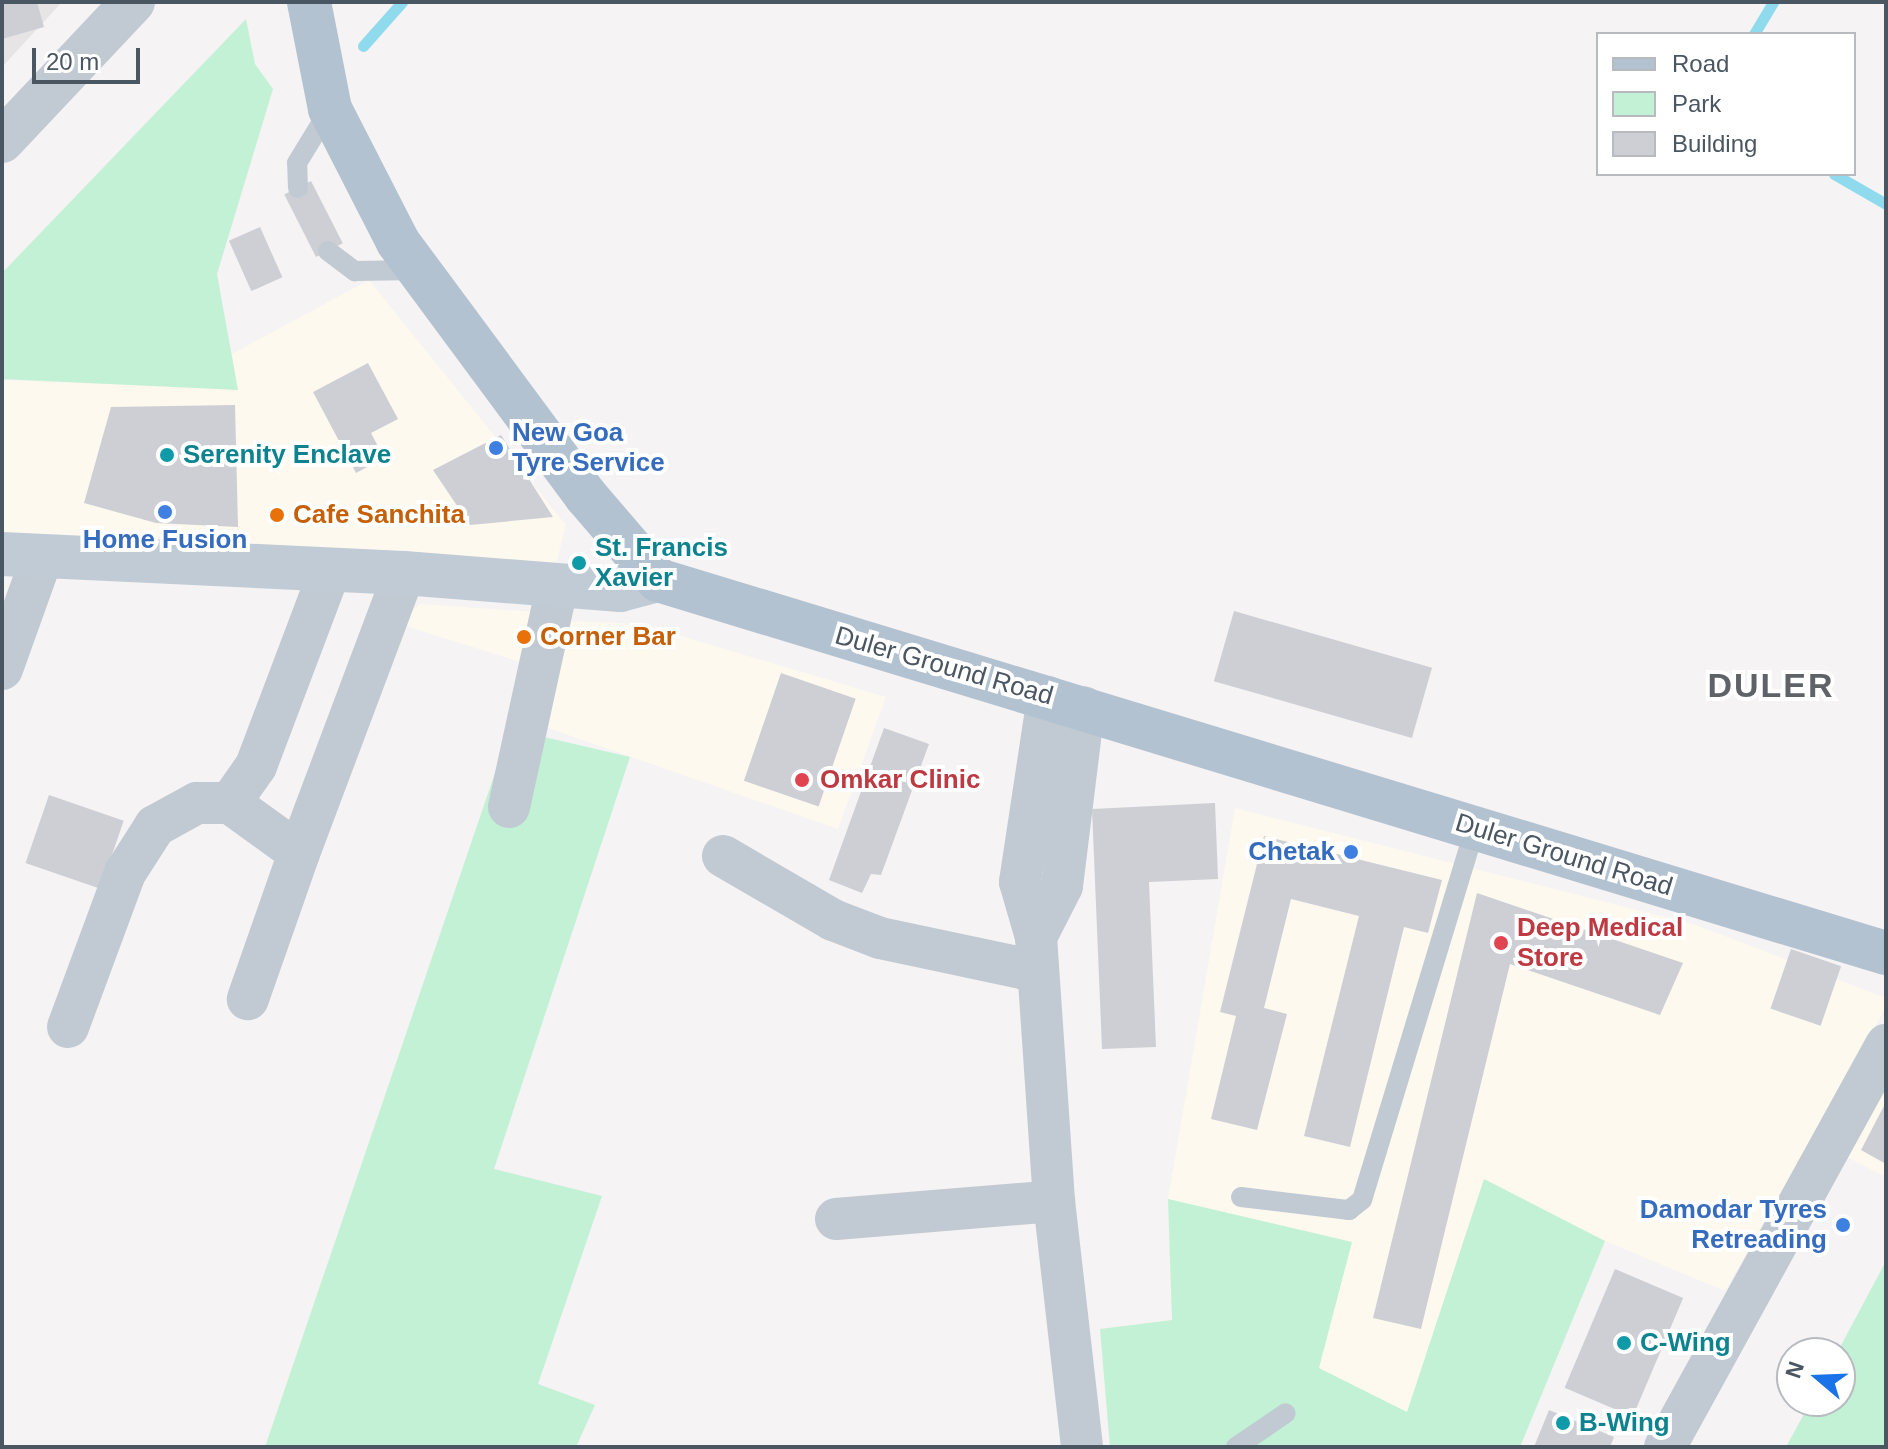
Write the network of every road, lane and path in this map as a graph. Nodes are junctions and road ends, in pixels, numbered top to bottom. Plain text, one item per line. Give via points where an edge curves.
1 (133, 2) edge
2 (309, 2) edge
3 (330, 109) junction
4 (2, 141) edge
5 (298, 188) dead end
6 (328, 251) dead end
7 (420, 270) junction
8 (22, 555) edge
9 (330, 570) junction
10 (404, 573) junction
11 (658, 580) junction
12 (557, 587) junction
13 (2, 669) edge
14 (1066, 702) junction
15 (230, 803) junction
16 (509, 807) dead end
17 (1475, 828) junction
18 (299, 853) junction
19 (723, 856) dead end
20 (1886, 953) edge
21 (1035, 954) junction
22 (248, 999) dead end
23 (68, 1027) dead end
24 (1886, 1045) edge
25 (1241, 1197) dead end
26 (1054, 1201) junction
27 (836, 1219) dead end
28 (1286, 1413) dead end
29 (1082, 1447) edge
30 (1236, 1447) edge
31 (1665, 1447) edge

1 - 4 street
2 - 3 main road
3 - 5 lane via 297,163
3 - 7 main road via 398,242
6 - 7 lane via 355,271
7 - 11 main road via 586,496
8 - 9 main road
8 - 13 street
9 - 10 main road
9 - 15 street via 256,766
10 - 12 main road
10 - 18 street
11 - 12 main road via 620,590
11 - 14 main road, Duler Ground Road
12 - 16 street
14 - 17 main road, Duler Ground Road
14 - 21 street via 1062,886
15 - 18 street
15 - 23 street via 197,803 155,826 125,873
17 - 20 main road, Duler Ground Road
17 - 25 lane via 1362,1200 1349,1210
18 - 22 street
19 - 21 street via 833,920 880,938
21 - 26 street
24 - 31 street
26 - 27 street
26 - 29 street
28 - 30 lane

